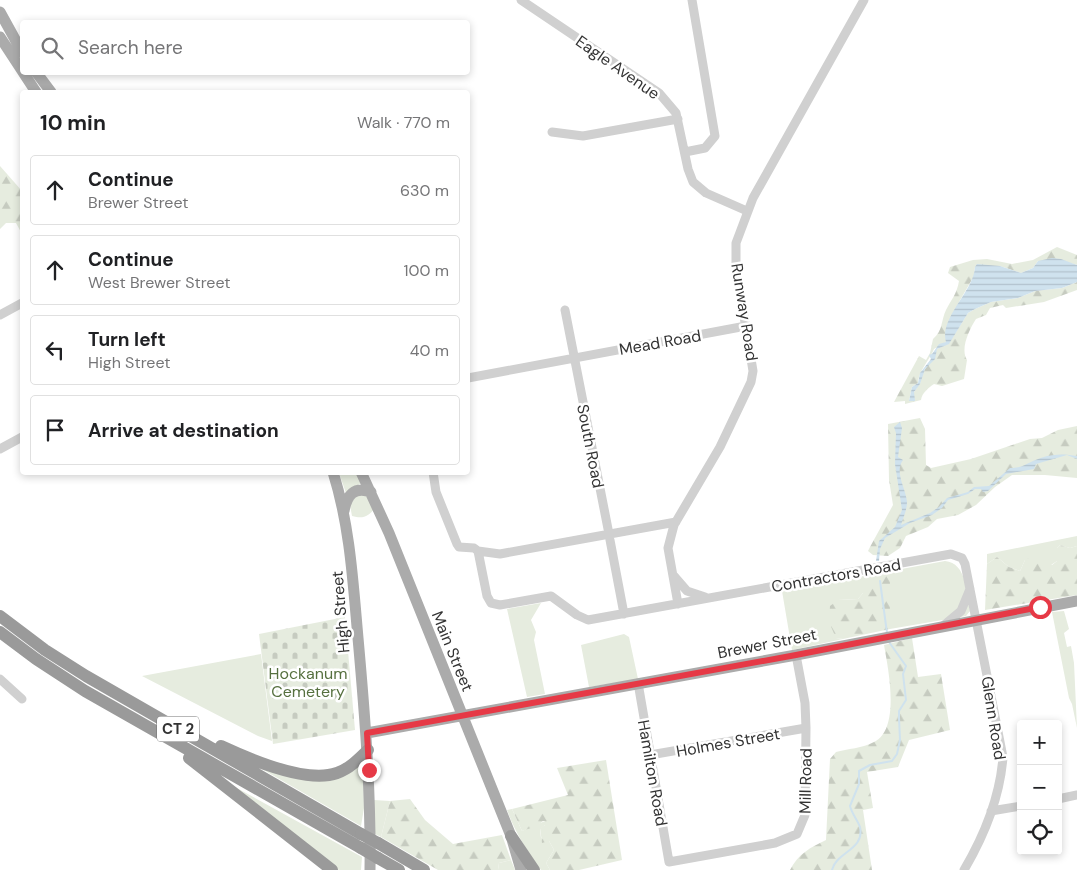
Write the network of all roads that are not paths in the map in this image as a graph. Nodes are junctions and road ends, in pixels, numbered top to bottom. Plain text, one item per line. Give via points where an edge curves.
1 (521, 0) edge
2 (692, 0) edge
3 (864, 0) edge
4 (0, 12) edge
5 (0, 37) edge
6 (20, 48) edge
7 (20, 68) edge
8 (25, 75) edge
9 (38, 75) edge
10 (35, 90) edge
11 (50, 90) edge
12 (678, 119) junction
13 (552, 132) dead end
14 (685, 152) junction
15 (747, 211) junction
16 (20, 304) edge
17 (565, 310) dead end
18 (0, 315) edge
19 (746, 326) junction
20 (574, 358) junction
21 (470, 378) edge
22 (20, 438) edge
23 (0, 449) edge
24 (334, 475) edge
25 (362, 475) edge
26 (434, 475) edge
27 (371, 492) junction
28 (344, 512) junction
29 (676, 522) junction
30 (609, 537) junction
31 (478, 551) junction
32 (672, 572) junction
33 (970, 589) junction
34 (713, 598) junction
35 (1077, 601) edge
36 (678, 604) junction
37 (624, 614) junction
38 (0, 616) edge
39 (976, 619) junction
40 (942, 626) junction
41 (0, 632) edge
42 (796, 655) junction
43 (0, 679) edge
44 (638, 683) junction
45 (22, 699) dead end
46 (462, 716) junction
47 (147, 726) junction
48 (176, 728) junction
49 (806, 728) junction
50 (367, 733) junction
51 (368, 750) junction
52 (650, 755) junction
53 (1077, 795) edge
54 (1062, 798) edge
55 (1017, 807) edge
56 (991, 811) junction
57 (511, 836) junction
58 (669, 862) joint
59 (332, 870) edge
60 (370, 870) edge
61 (399, 870) edge
62 (424, 870) edge
63 (521, 870) edge
64 (534, 870) edge
65 (964, 870) edge

1 - 12 street, Eagle Avenue via 658,93 671,105
2 - 14 street via 715,136 705,148
3 - 15 street, Runway Road
4 - 6 main road
5 - 7 main road
8 - 10 main road
9 - 11 main road
12 - 13 street via 583,136
12 - 14 street, Eagle Avenue
14 - 15 street, Eagle Avenue via 690,178 698,188
15 - 19 street, Runway Road via 736,243 736,268
16 - 18 street
17 - 20 street, South Road
19 - 20 street, Mead Road
19 - 29 street, Runway Road via 754,365 751,382 720,447
20 - 21 street, Mead Road
20 - 30 street, South Road
22 - 23 street
24 - 28 main road, High Street
25 - 27 main road, Main Street
26 - 31 street via 438,496 457,544
27 - 28 main road via 360,489 352,492
27 - 46 main road, Main Street
28 - 50 main road, High Street
29 - 30 street
29 - 32 street, Runway Road via 668,548
30 - 31 street via 500,554
30 - 37 street, South Road
31 - 37 street, Contractors Road via 491,603 496,605 551,596 588,620
32 - 34 street via 687,591
32 - 36 street, Runway Road
33 - 34 street, Contractors Road via 964,560 951,554
33 - 39 street, Contractors Road
33 - 40 street via 961,610
34 - 36 street, Contractors Road
35 - 39 main road, Brewer Street
36 - 37 street, Contractors Road
38 - 48 highway, CT 2 via 65,664
39 - 40 main road, Brewer Street
39 - 56 street, Glenn Road via 1002,757 1001,779
40 - 42 main road, Brewer Street
41 - 47 highway, CT 2 via 70,681
42 - 44 main road, Brewer Street
42 - 49 street, Mill Road
43 - 45 street
44 - 46 main road, Brewer Street
44 - 52 street, Hamilton Road
46 - 50 main road, Brewer Street
46 - 57 main road, Main Street
47 - 59 highway
47 - 61 highway, CT 2, bridge
48 - 51 highway via 252,759 312,775 339,772
48 - 62 highway, CT 2, bridge
49 - 52 street, Holmes Street
49 - 58 street, Mill Road via 805,815 797,834 775,843
50 - 51 main road, High Street
51 - 60 main road, High Street
52 - 58 street, Hamilton Road
53 - 54 street
55 - 56 street
56 - 65 street, Glenn Road via 976,850
57 - 63 main road, Main Street
57 - 64 highway

